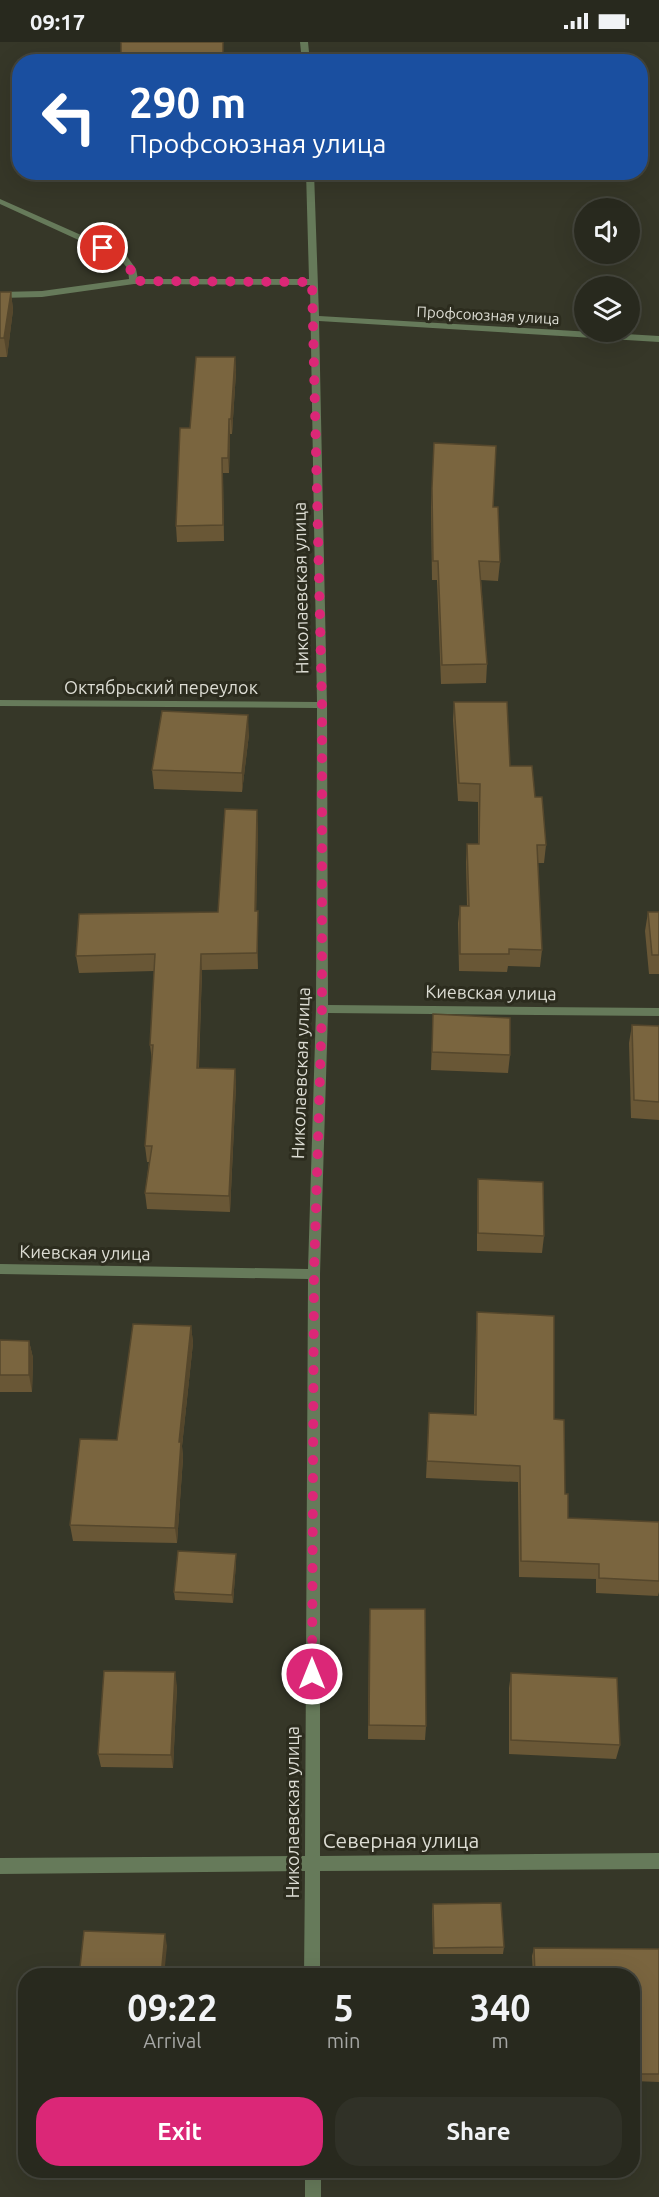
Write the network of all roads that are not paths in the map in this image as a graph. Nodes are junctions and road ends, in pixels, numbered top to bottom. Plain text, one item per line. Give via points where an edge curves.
1 (310, 180) edge
2 (0, 201) edge
3 (134, 281) junction
4 (312, 282) junction
5 (0, 295) edge
6 (315, 318) junction
7 (659, 339) edge
8 (0, 703) edge
9 (322, 705) junction
10 (322, 1008) junction
11 (659, 1012) edge
12 (0, 1269) edge
13 (314, 1274) junction
14 (659, 1861) edge
15 (312, 1862) junction
16 (0, 1866) edge
17 (312, 1968) edge
18 (313, 2178) edge
19 (313, 2197) edge

1 - 4 street, Николаевская улица
2 - 3 street via 123,257 132,269
3 - 4 street
3 - 5 street via 42,294
4 - 6 street, Николаевская улица
6 - 7 street, Профсоюзная улица
6 - 9 street, Николаевская улица
8 - 9 street, Октябрьский переулок
9 - 10 street, Николаевская улица
10 - 11 street, Киевская улица
10 - 13 street, Николаевская улица
12 - 13 street, Киевская улица
13 - 15 street, Николаевская улица
14 - 15 street, Северная улица
15 - 16 street, Северная улица
15 - 17 street, Николаевская улица
18 - 19 street

